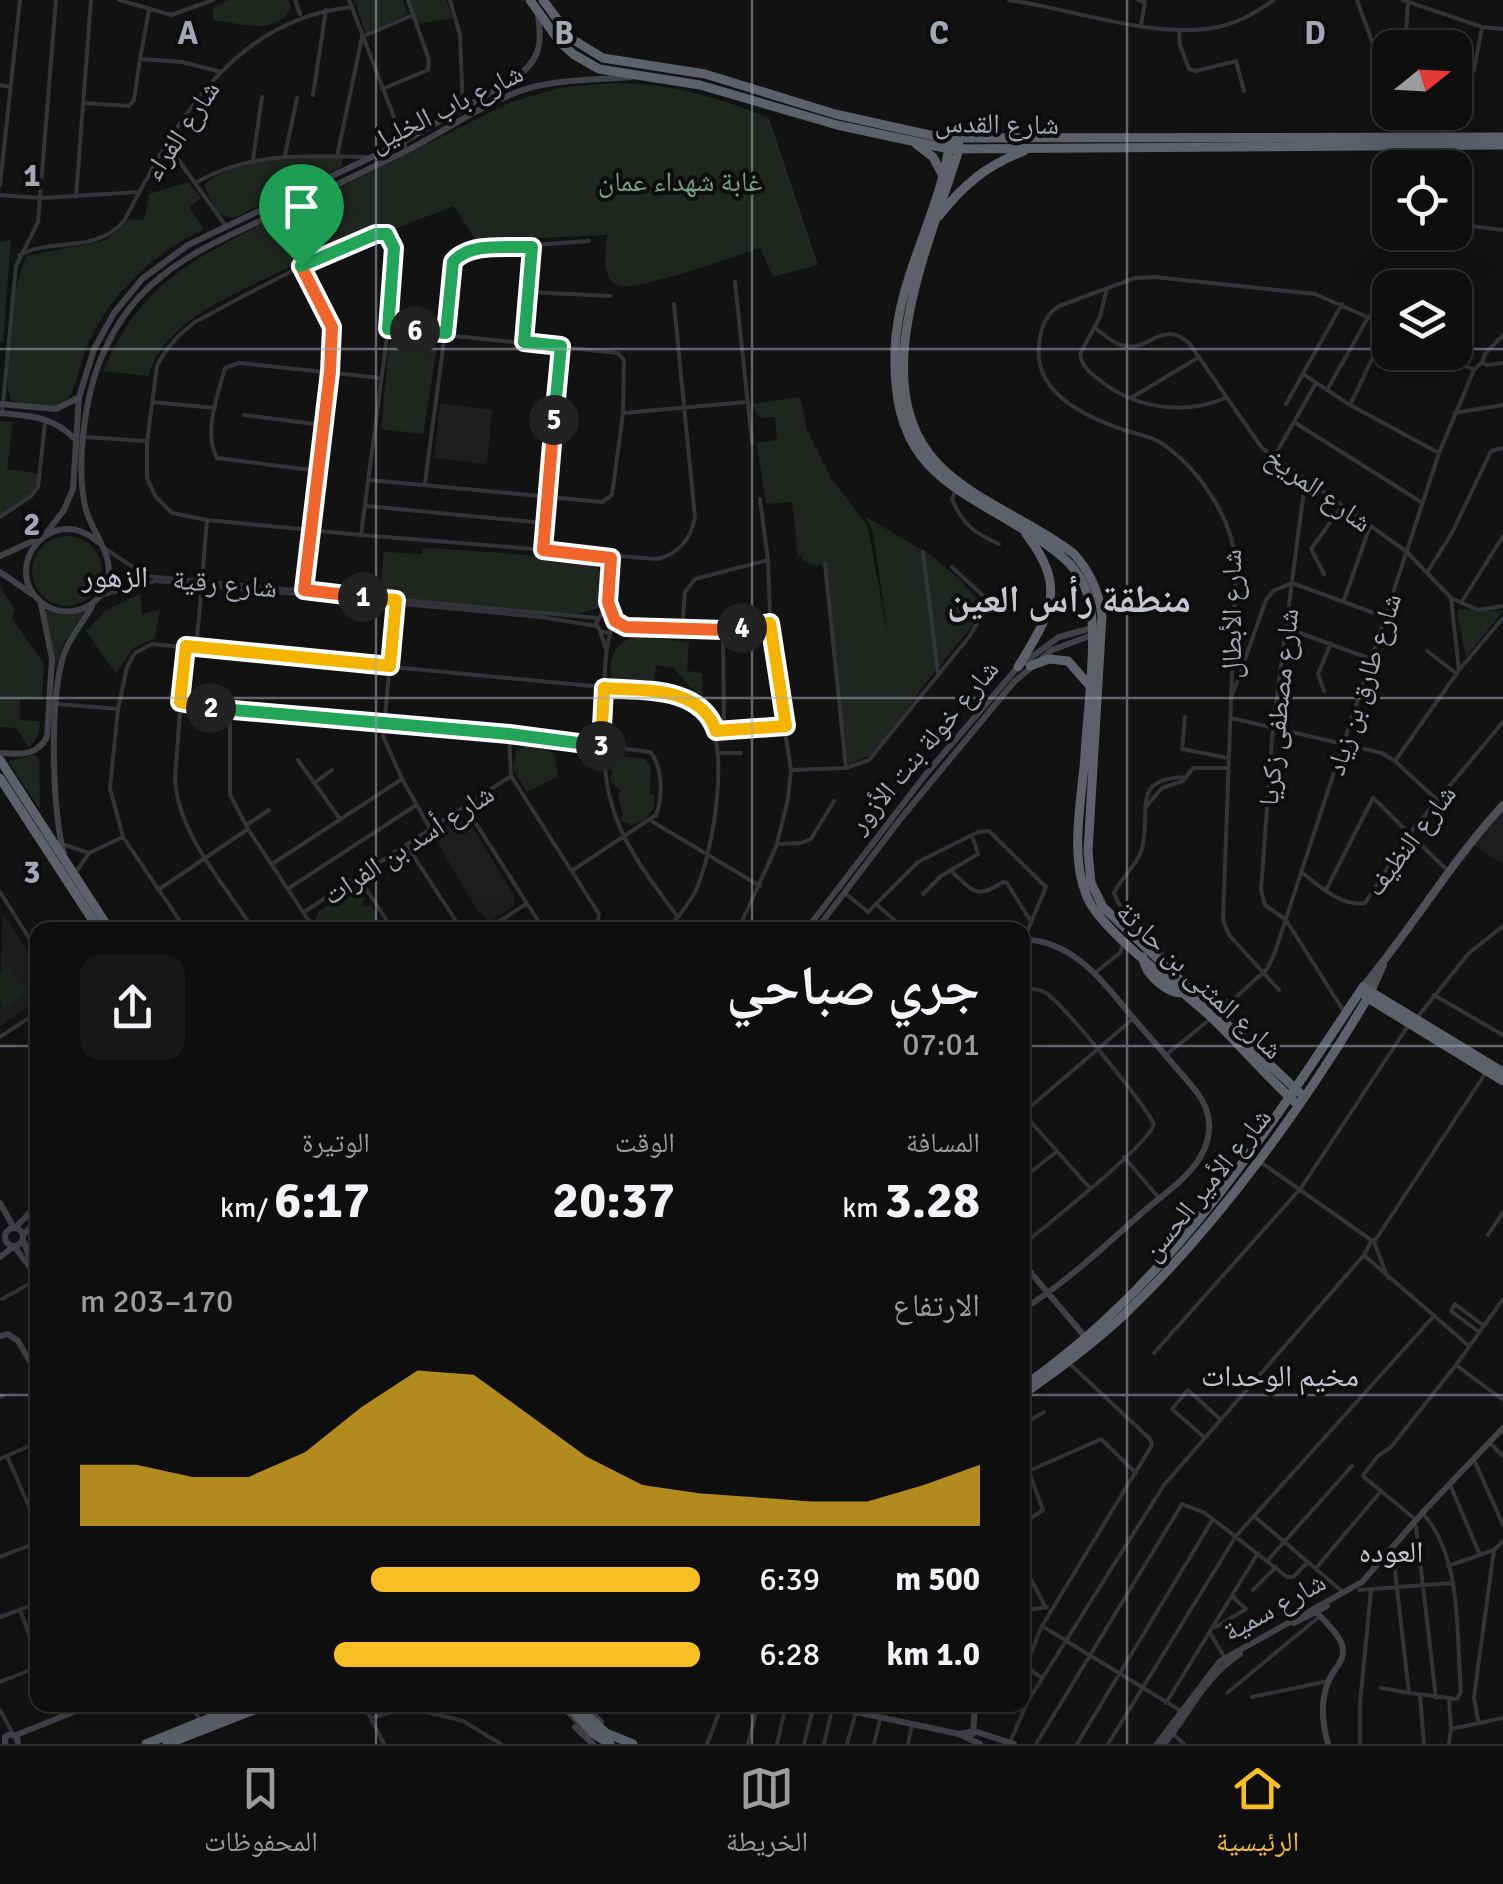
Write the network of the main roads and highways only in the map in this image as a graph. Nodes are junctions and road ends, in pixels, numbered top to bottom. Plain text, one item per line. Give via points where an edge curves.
1 (530, 0) edge
2 (542, 0) edge
3 (1503, 137) edge
4 (914, 143) junction
5 (954, 144) junction
6 (1503, 145) edge
7 (1030, 149) junction
8 (943, 176) junction
9 (935, 223) junction
10 (1021, 528) junction
11 (1096, 630) junction
12 (1030, 666) road end
13 (1018, 667) road end
14 (1089, 684) junction
15 (0, 756) edge
16 (0, 778) edge
17 (1503, 805) edge
18 (1083, 850) junction
19 (94, 922) edge
20 (105, 922) edge
21 (1366, 997) junction
22 (1213, 1012) junction
23 (1413, 1021) junction
24 (1503, 1072) edge
25 (1304, 1076) junction
26 (1503, 1081) edge
27 (1284, 1084) junction
28 (1296, 1097) junction
29 (1283, 1107) junction
30 (1251, 1164) junction
31 (1030, 1381) edge
32 (1030, 1389) edge
33 (225, 1712) edge
34 (250, 1712) edge
35 (569, 1712) edge
36 (587, 1712) edge
37 (611, 1742) edge
38 (146, 1744) edge
39 (167, 1744) edge
40 (634, 1744) edge

1 - 4 highway, شارع القدس via 559,41 586,63 700,85
2 - 5 highway, شارع القدس via 572,39 603,58 722,78
3 - 5 highway, شارع القدس
4 - 5 highway, شارع القدس
4 - 8 highway
5 - 7 highway, شارع القدس
5 - 8 highway, شارع المثنى بن حارثة
5 - 9 highway, شارع المثنى بن حارثة
6 - 7 highway, شارع القدس
7 - 9 highway via 981,170
8 - 10 highway, شارع المثنى بن حارثة via 902,297 895,379 902,414 916,452 937,476
9 - 11 highway, شارع المثنى بن حارثة via 905,328 904,378 917,432 951,475 1084,564 1100,602
10 - 11 highway, شارع المثنى بن حارثة via 1080,576
10 - 13 highway via 1044,562 1052,596
11 - 14 highway, شارع المثنى بن حارثة
11 - 18 highway, شارع المثنى بن حارثة
12 - 14 highway via 1068,661
14 - 18 highway, شارع المثنى بن حارثة
15 - 20 highway
16 - 19 highway
17 - 21 main road, شارع الأمير الحسن via 1448,870
18 - 22 highway, شارع المثنى بن حارثة via 1104,908
18 - 22 highway, شارع المثنى بن حارثة via 1086,896 1097,914
21 - 23 highway
21 - 25 highway, شارع الأمير الحسن via 1345,1014
21 - 28 highway, شارع الأمير الحسن
22 - 27 highway, شارع المثنى بن حارثة
23 - 24 highway
23 - 26 highway
25 - 27 highway
25 - 28 highway, شارع الأمير الحسن
27 - 28 highway, شارع المثنى بن حارثة
27 - 29 highway
28 - 29 highway, شارع الأمير الحسن
28 - 30 highway, شارع الأمير الحسن
29 - 30 highway, شارع الأمير الحسن
30 - 31 highway, شارع الأمير الحسن via 1135,1294
30 - 32 highway, شارع الأمير الحسن via 1147,1292
33 - 38 highway
34 - 39 highway
35 - 37 highway
36 - 37 highway
37 - 40 highway

